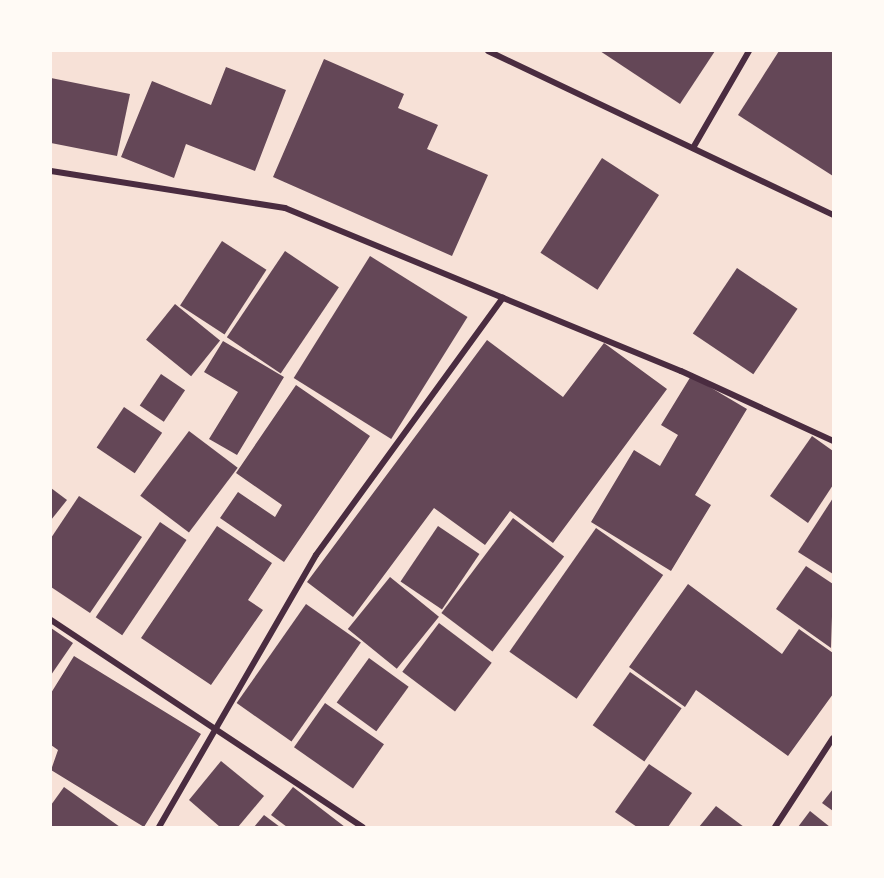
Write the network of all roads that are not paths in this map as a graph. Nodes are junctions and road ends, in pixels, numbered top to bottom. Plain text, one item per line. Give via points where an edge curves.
1 (488, 51) edge
2 (748, 51) edge
3 (693, 148) junction
4 (51, 171) edge
5 (833, 215) edge
6 (503, 298) junction
7 (833, 441) edge
8 (51, 620) edge
9 (219, 728) junction
10 (833, 738) edge
11 (159, 827) edge
12 (362, 827) edge
13 (775, 827) edge

1 - 3 street
2 - 3 street
3 - 5 street
4 - 6 street via 285,208
6 - 7 street
6 - 9 street via 316,555
8 - 9 street
9 - 11 street
9 - 12 street
10 - 13 street

